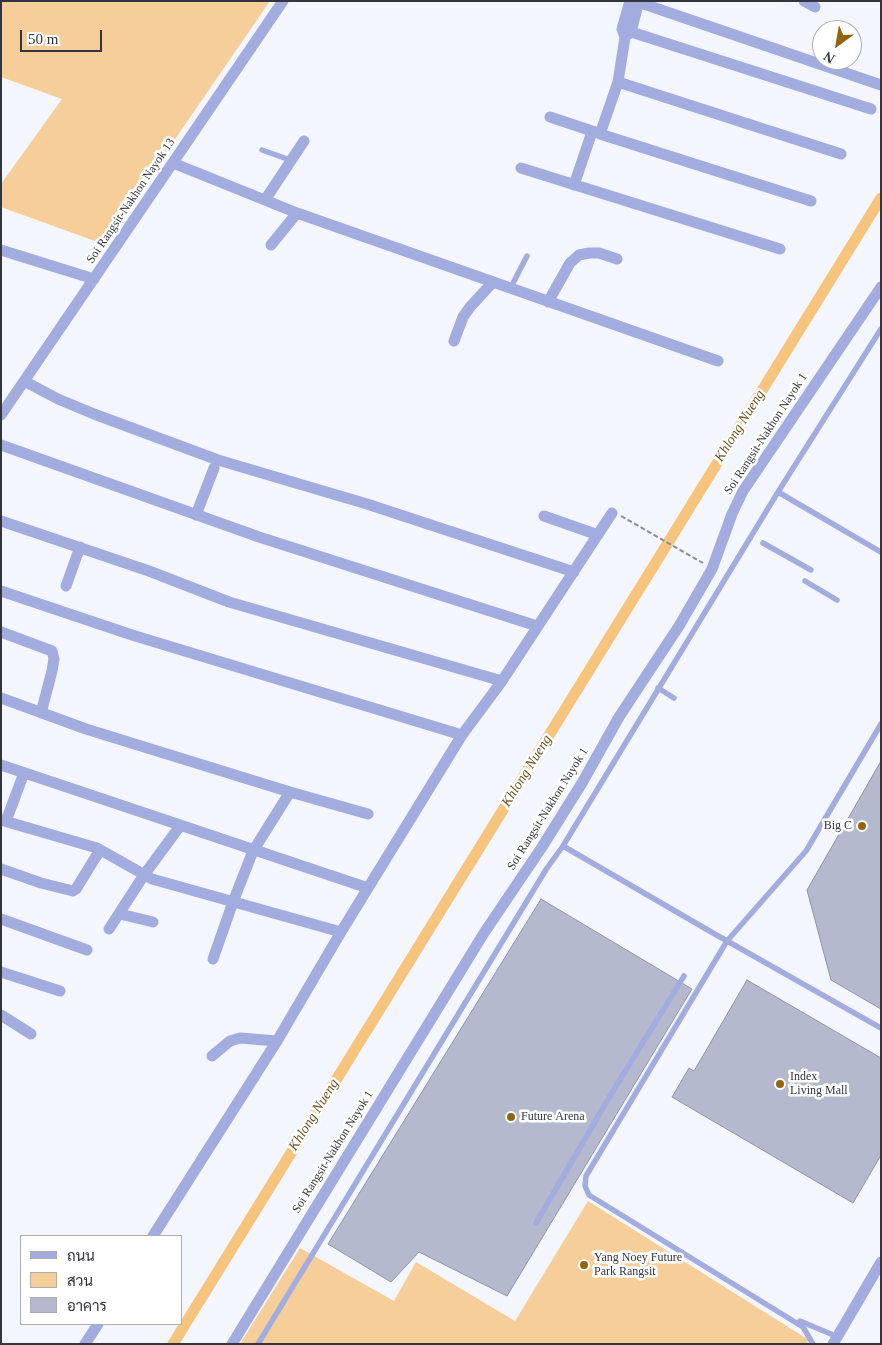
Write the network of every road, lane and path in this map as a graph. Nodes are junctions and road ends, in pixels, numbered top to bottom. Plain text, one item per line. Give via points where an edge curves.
1 (283, 1) edge
2 (804, 1) edge
3 (636, 2) edge
4 (815, 7) dead end
5 (626, 33) junction
6 (618, 82) junction
7 (881, 84) edge
8 (870, 109) dead end
9 (550, 117) dead end
10 (596, 133) junction
11 (304, 141) dead end
12 (262, 150) dead end
13 (841, 154) dead end
14 (290, 160) junction
15 (172, 163) junction
16 (521, 168) dead end
17 (574, 185) junction
18 (265, 200) junction
19 (810, 202) dead end
20 (297, 213) junction
21 (272, 245) dead end
22 (780, 249) dead end
23 (1, 250) edge
24 (527, 256) dead end
25 (617, 259) dead end
26 (94, 279) junction
27 (493, 282) junction
28 (881, 287) edge
29 (510, 289) junction
30 (548, 302) junction
31 (881, 329) edge
32 (454, 341) dead end
33 (718, 361) dead end
34 (24, 381) junction
35 (1, 415) edge
36 (1, 445) edge
37 (214, 468) dead end
38 (778, 492) junction
39 (612, 513) dead end
40 (196, 515) junction
41 (544, 516) dead end
42 (624, 516) dead end
43 (1, 521) edge
44 (598, 535) junction
45 (763, 543) dead end
46 (80, 547) junction
47 (881, 552) edge
48 (702, 562) dead end
49 (811, 570) dead end
50 (574, 572) junction
51 (805, 581) dead end
52 (66, 586) dead end
53 (1, 590) edge
54 (837, 600) dead end
55 (537, 626) junction
56 (1, 632) edge
57 (502, 680) junction
58 (658, 688) junction
59 (1, 698) edge
60 (674, 698) dead end
61 (41, 713) junction
62 (881, 724) edge
63 (462, 735) junction
64 (1, 765) edge
65 (24, 773) junction
66 (290, 792) junction
67 (368, 814) dead end
68 (4, 820) edge
69 (180, 826) junction
70 (563, 846) junction
71 (100, 850) junction
72 (253, 850) junction
73 (1, 869) edge
74 (144, 875) junction
75 (368, 888) junction
76 (232, 902) junction
77 (120, 914) junction
78 (1, 919) edge
79 (152, 922) dead end
80 (109, 929) dead end
81 (341, 932) junction
82 (727, 942) junction
83 (87, 950) dead end
84 (213, 959) dead end
85 (1, 972) edge
86 (684, 976) dead end
87 (60, 991) dead end
88 (1, 1015) edge
89 (881, 1028) edge
90 (31, 1034) dead end
91 (277, 1041) junction
92 (212, 1056) dead end
93 (536, 1223) dead end
94 (154, 1235) edge
95 (881, 1262) edge
96 (782, 1314) junction
97 (97, 1325) edge
98 (835, 1340) edge
99 (85, 1344) edge
100 (232, 1344) edge
101 (258, 1344) edge
102 (813, 1344) edge

1 - 15 street, Soi Rangsit-Nakhon Nayok 13
2 - 4 street
3 - 5 street
3 - 7 street
5 - 6 street
5 - 8 street
6 - 10 street
6 - 13 street
9 - 10 street
10 - 17 street
10 - 19 street
11 - 14 street
12 - 14 lane
14 - 18 street
15 - 18 street
15 - 26 street, Soi Rangsit-Nakhon Nayok 13
16 - 17 street
17 - 22 street
18 - 20 street
20 - 21 street
20 - 27 street
23 - 26 street
24 - 29 lane
25 - 30 street via 599,253 579,255 570,263
26 - 34 street, Soi Rangsit-Nakhon Nayok 13
27 - 29 street
27 - 32 street via 466,312
28 - 100 street, Soi Rangsit-Nakhon Nayok 1 via 743,491 712,569 679,626 619,717 542,847 484,933
29 - 30 street
30 - 33 street
31 - 38 lane
34 - 35 street, Soi Rangsit-Nakhon Nayok 13
34 - 50 street via 94,414 218,460 367,504
36 - 40 street
37 - 40 street
38 - 47 lane
38 - 58 lane
39 - 44 street
40 - 55 street
41 - 44 street
42 - 48 path
43 - 46 street
44 - 50 street
45 - 49 lane
46 - 52 street
46 - 57 street via 229,602
50 - 55 street
51 - 54 lane
53 - 63 street via 132,635
55 - 57 street
56 - 61 street via 52,652 52,671
57 - 63 street
58 - 60 lane
58 - 70 lane
59 - 61 street
61 - 66 street
62 - 82 lane via 806,851
63 - 75 street
64 - 65 street
65 - 68 street
65 - 69 street
66 - 67 street
66 - 72 street
68 - 71 street
69 - 72 street
69 - 74 street
70 - 82 lane
70 - 101 lane
71 - 73 street via 73,891
71 - 74 street
72 - 75 street
72 - 76 street
74 - 76 street
74 - 77 street
75 - 81 street
76 - 81 street
76 - 84 street
77 - 79 street
77 - 80 street
78 - 83 street
81 - 91 street
82 - 89 lane
82 - 96 lane via 586,1176 585,1186 589,1195
85 - 87 street
86 - 93 lane
88 - 90 street
91 - 92 street via 240,1038 230,1041
91 - 94 street
95 - 98 street
96 - 98 lane
96 - 102 lane via 803,1326
97 - 99 street

